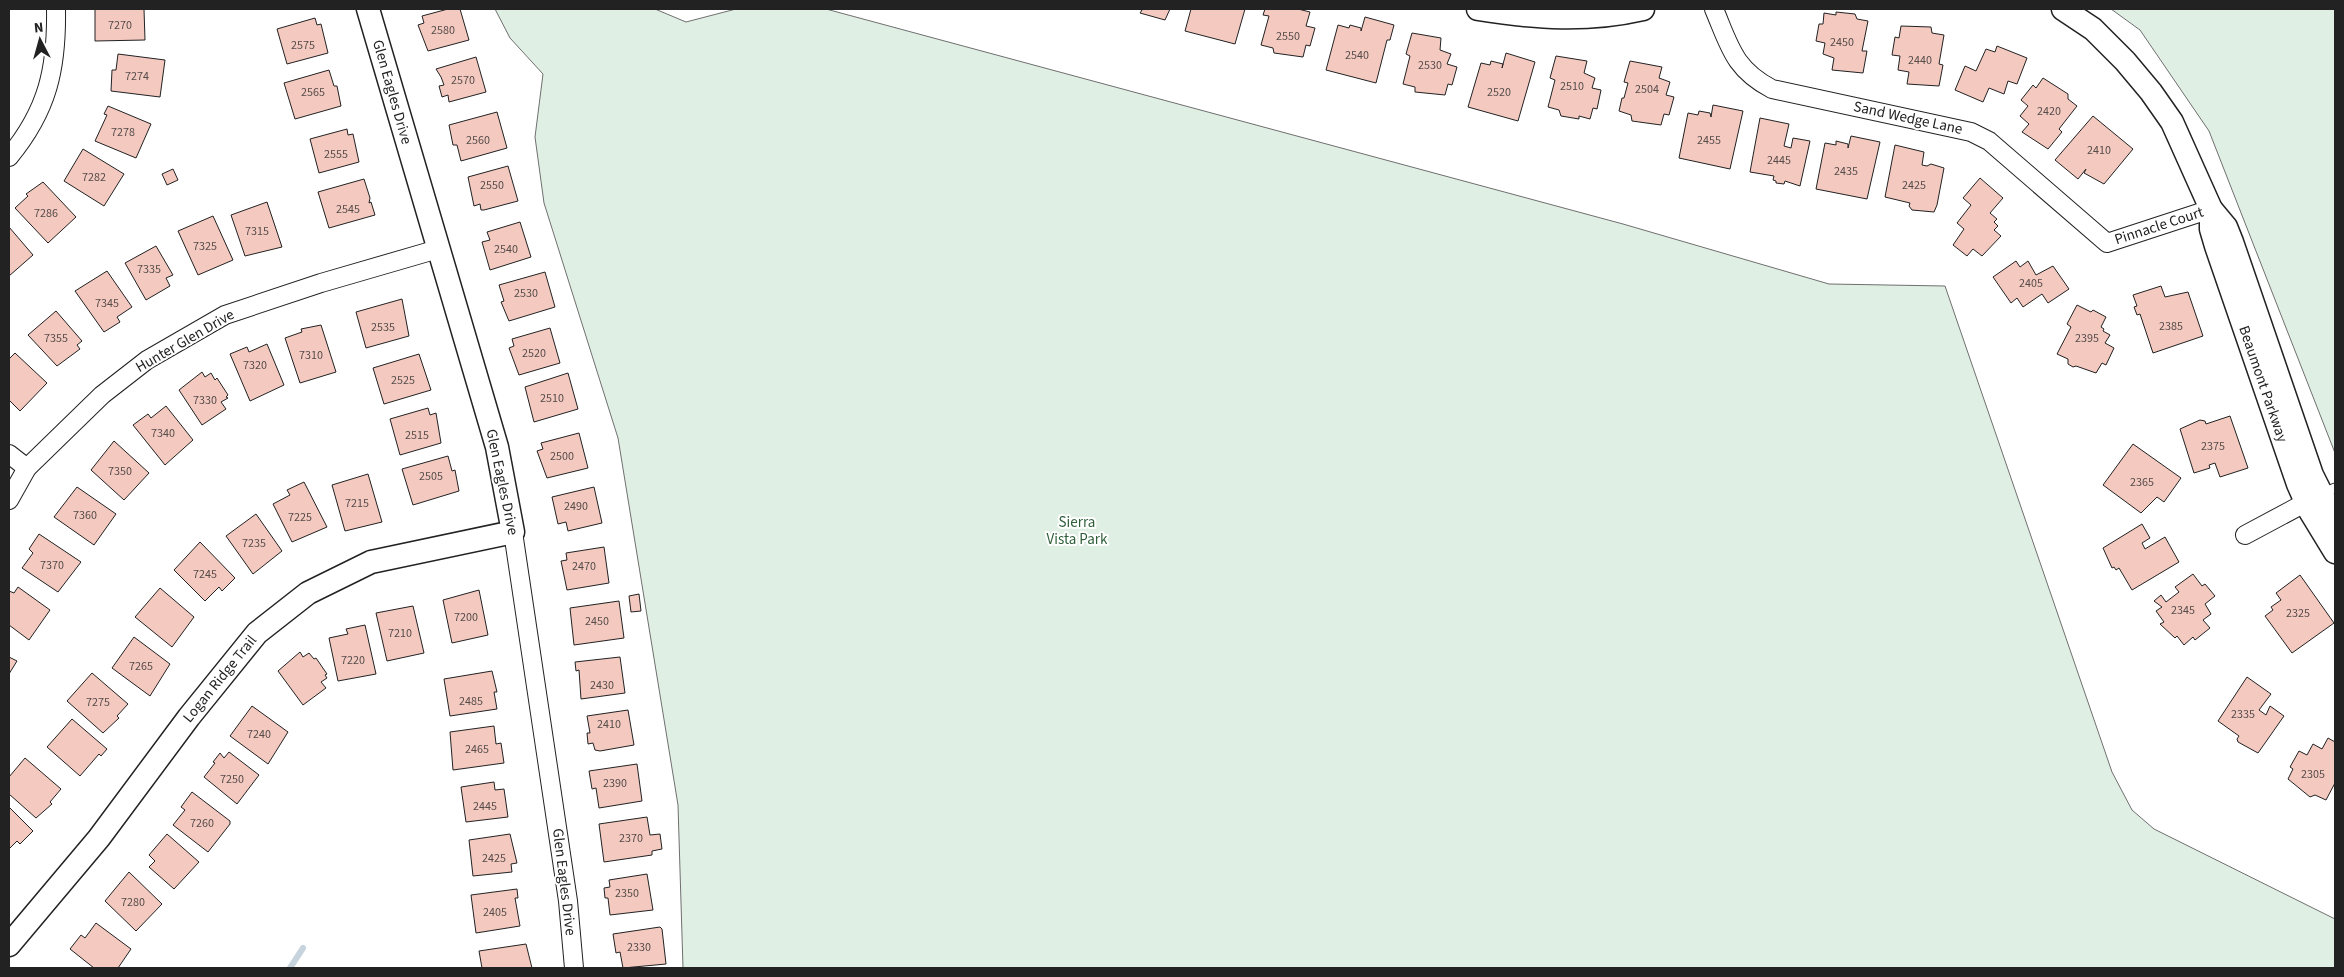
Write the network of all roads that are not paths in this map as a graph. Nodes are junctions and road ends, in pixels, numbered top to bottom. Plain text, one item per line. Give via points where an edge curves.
1 (56, 9) edge
2 (368, 9) edge
3 (1478, 9) edge
4 (1643, 9) edge
5 (1714, 9) edge
6 (2063, 9) edge
7 (9, 157) edge
8 (2211, 209) junction
9 (2107, 243) joint
10 (438, 248) junction
11 (9, 454) edge
12 (27, 468) junction
13 (2321, 495) edge
14 (9, 500) edge
15 (2335, 521) edge
16 (513, 532) junction
17 (2245, 535) dead end
18 (2335, 552) edge
19 (9, 945) edge
20 (574, 968) edge

1 - 7 street via 57,45 52,77 42,107 25,138
2 - 10 street, Glen Eagles Drive
3 - 4 street via 1542,18 1581,18
5 - 9 street, Sand Wedge Lane via 1741,67 1756,80 1772,88 1971,132 1989,141
6 - 8 street, Beaumont Parkway via 2093,29 2151,92 2172,122
8 - 9 street, Pinnacle Court
8 - 13 street, Beaumont Parkway via 2226,226
10 - 12 street, Hunter Glen Drive via 225,314 147,360 102,395
10 - 16 street, Glen Eagles Drive via 497,448
11 - 12 street
12 - 14 street, Hunter Glen Drive
13 - 15 street, Beaumont Parkway
13 - 17 street
13 - 18 street, Beaumont Parkway
16 - 19 street, Logan Ridge Trail via 370,562 308,593 257,633 99,838
16 - 20 street, Glen Eagles Drive via 568,901

